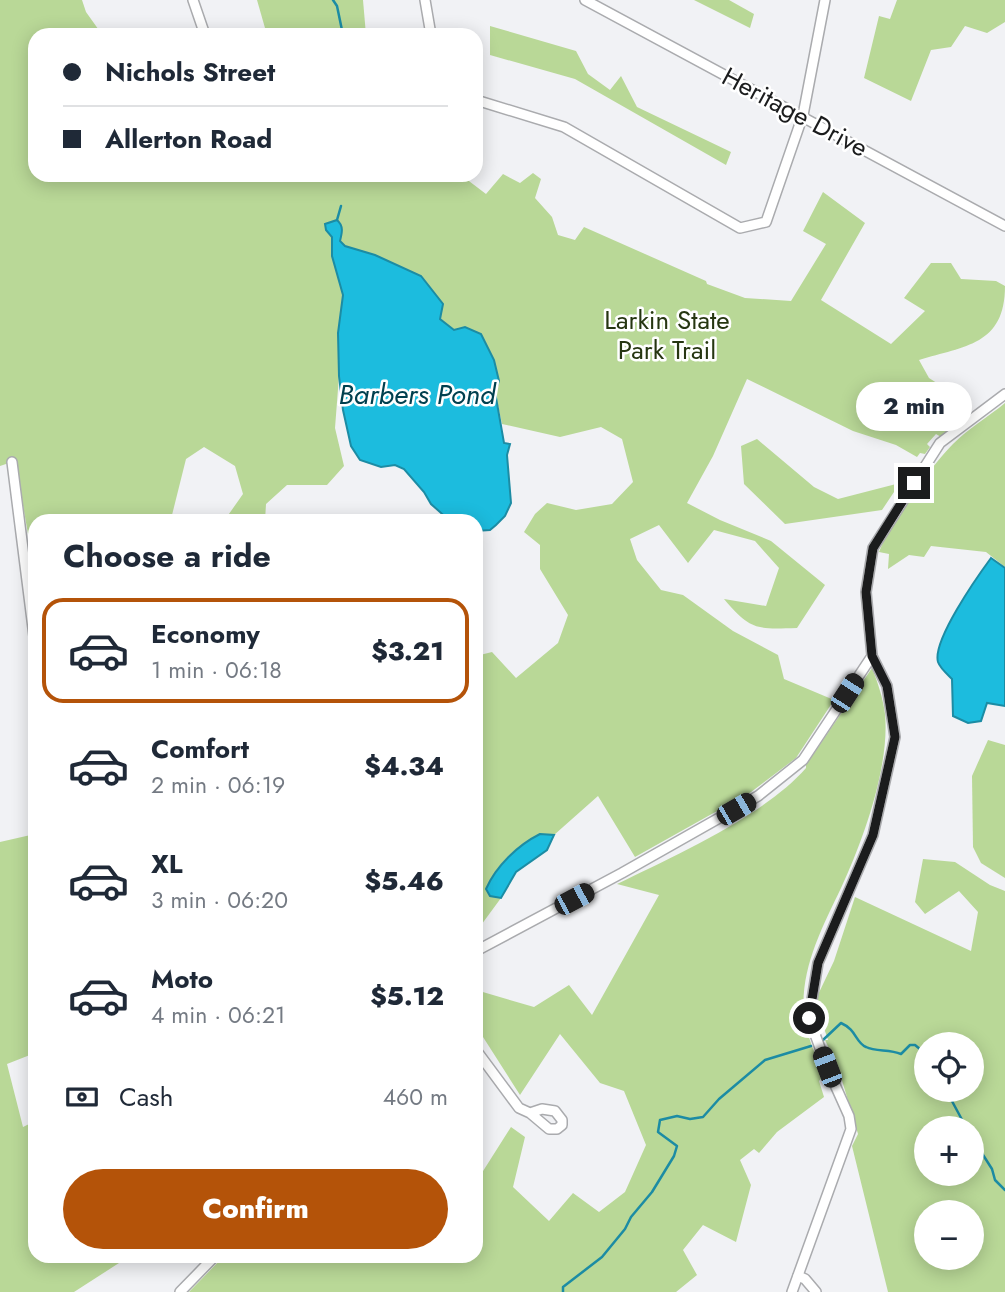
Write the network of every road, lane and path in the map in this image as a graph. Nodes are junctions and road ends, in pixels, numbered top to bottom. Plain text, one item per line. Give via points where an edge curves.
1 (193, 0) edge
2 (425, 0) edge
3 (585, 0) edge
4 (825, 0) edge
5 (203, 28) edge
6 (430, 28) edge
7 (483, 102) edge
8 (803, 115) junction
9 (1005, 226) edge
10 (1005, 394) edge
11 (12, 462) dead end
12 (28, 588) edge
13 (872, 656) junction
14 (483, 947) edge
15 (483, 1059) edge
16 (530, 1113) dead end
17 (208, 1263) edge
18 (798, 1276) junction
19 (180, 1292) edge
20 (792, 1292) edge
21 (816, 1292) edge

1 - 5 street
2 - 6 street
3 - 8 street, Heritage Drive
4 - 8 street
7 - 8 street via 564,127 740,228 766,222
8 - 9 street, Heritage Drive
10 - 13 street via 940,443 873,548 866,592
11 - 12 street
13 - 14 street via 803,760 758,796
13 - 18 street via 887,686 895,737 873,835 818,963 809,1018 851,1129
15 - 16 street via 519,1108
17 - 19 street
18 - 20 street
18 - 21 street

